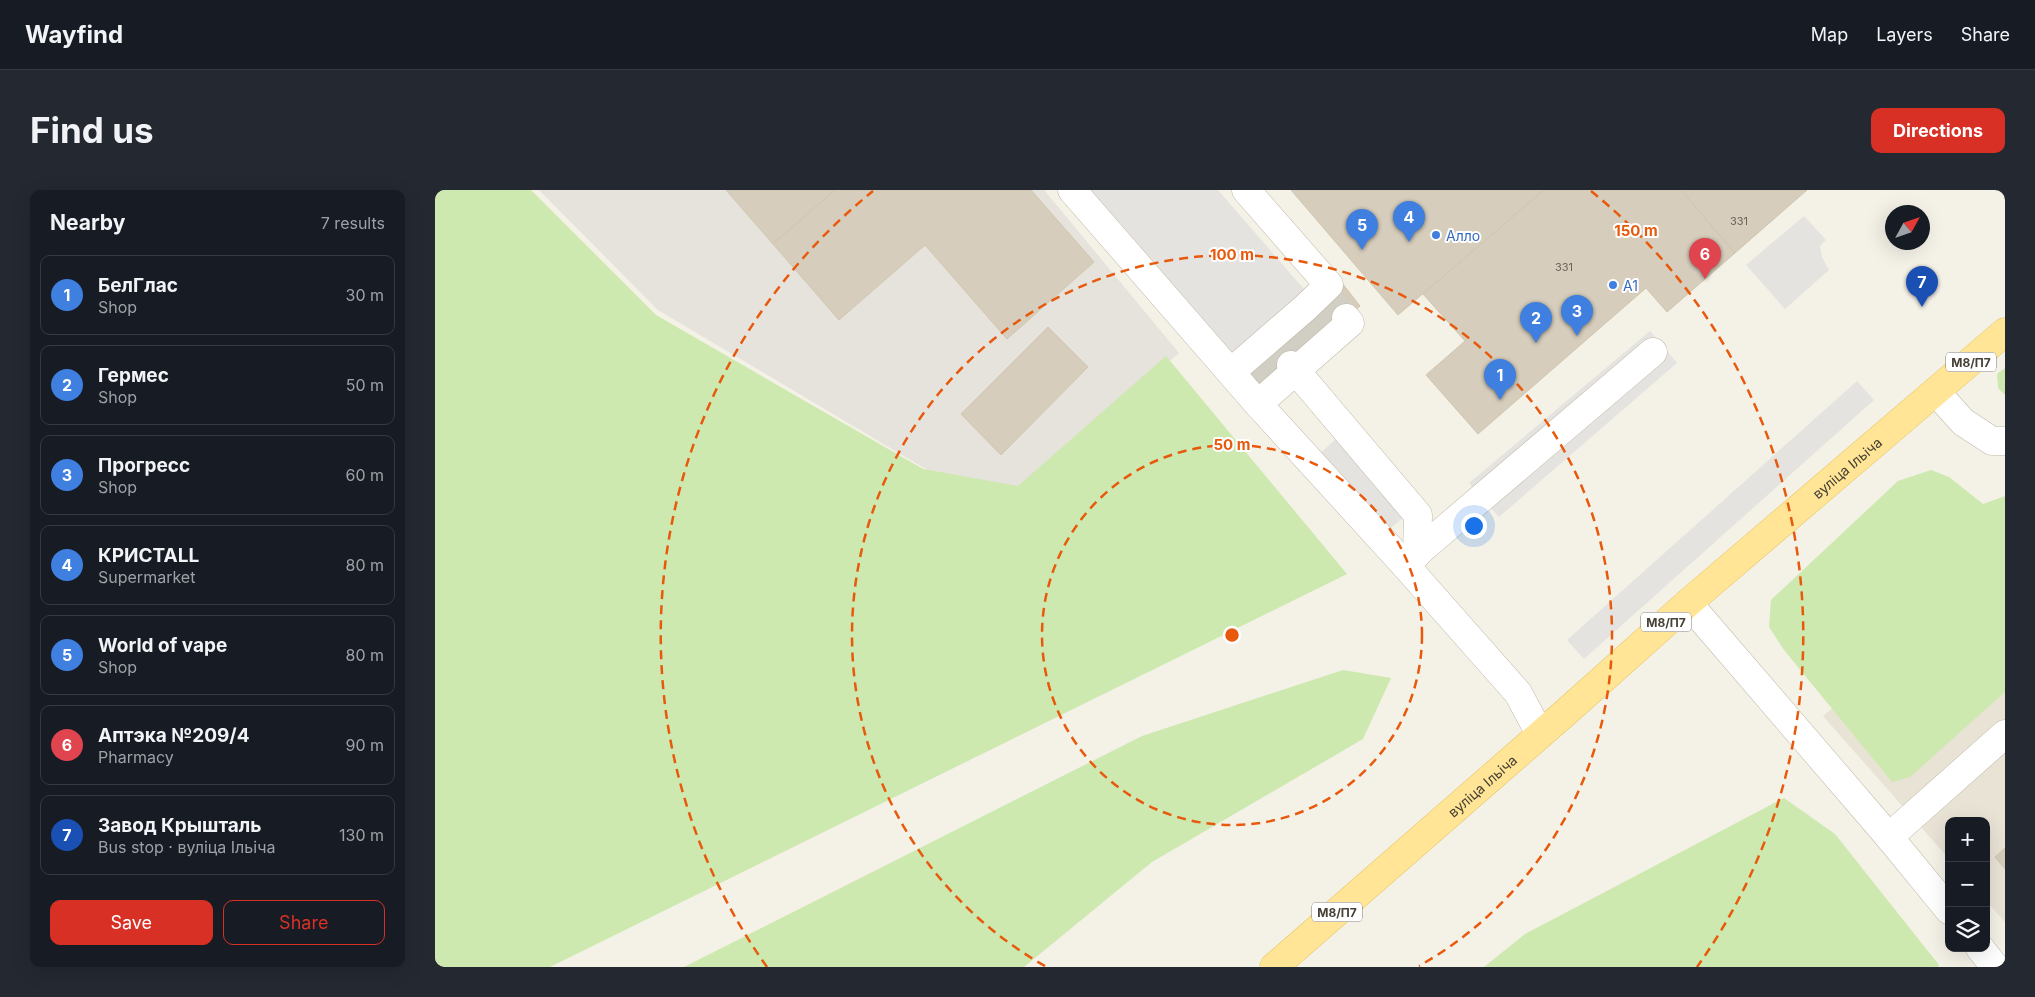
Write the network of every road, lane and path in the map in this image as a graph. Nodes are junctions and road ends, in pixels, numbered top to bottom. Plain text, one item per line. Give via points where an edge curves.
1 (1072, 190) edge
2 (1246, 190) edge
3 (1335, 331) dead end
4 (2005, 332) edge
5 (1653, 352) dead end
6 (1301, 361) junction
7 (1243, 364) junction
8 (1267, 392) junction
9 (1937, 392) junction
10 (2005, 441) edge
11 (1410, 559) junction
12 (1688, 603) junction
13 (1540, 734) junction
14 (2005, 734) edge
15 (1889, 837) junction
16 (1947, 907) edge
17 (1983, 952) edge
18 (1274, 967) edge
19 (1995, 967) edge

1 - 7 street
2 - 7 street via 1329,285 1316,302
3 - 6 street
4 - 9 main road, вуліца Ільіча / М8/П7
5 - 11 street
6 - 8 street
6 - 11 street via 1418,515
7 - 8 street
8 - 11 street
9 - 10 street via 1963,422 1992,442
9 - 12 main road, вуліца Ільіча / М8/П7
11 - 13 street via 1518,693
12 - 13 main road, вуліца Ільіча / М8/П7
12 - 15 street
13 - 18 main road, вуліца Ільіча / М8/П7
14 - 15 street
15 - 16 street
17 - 19 street

